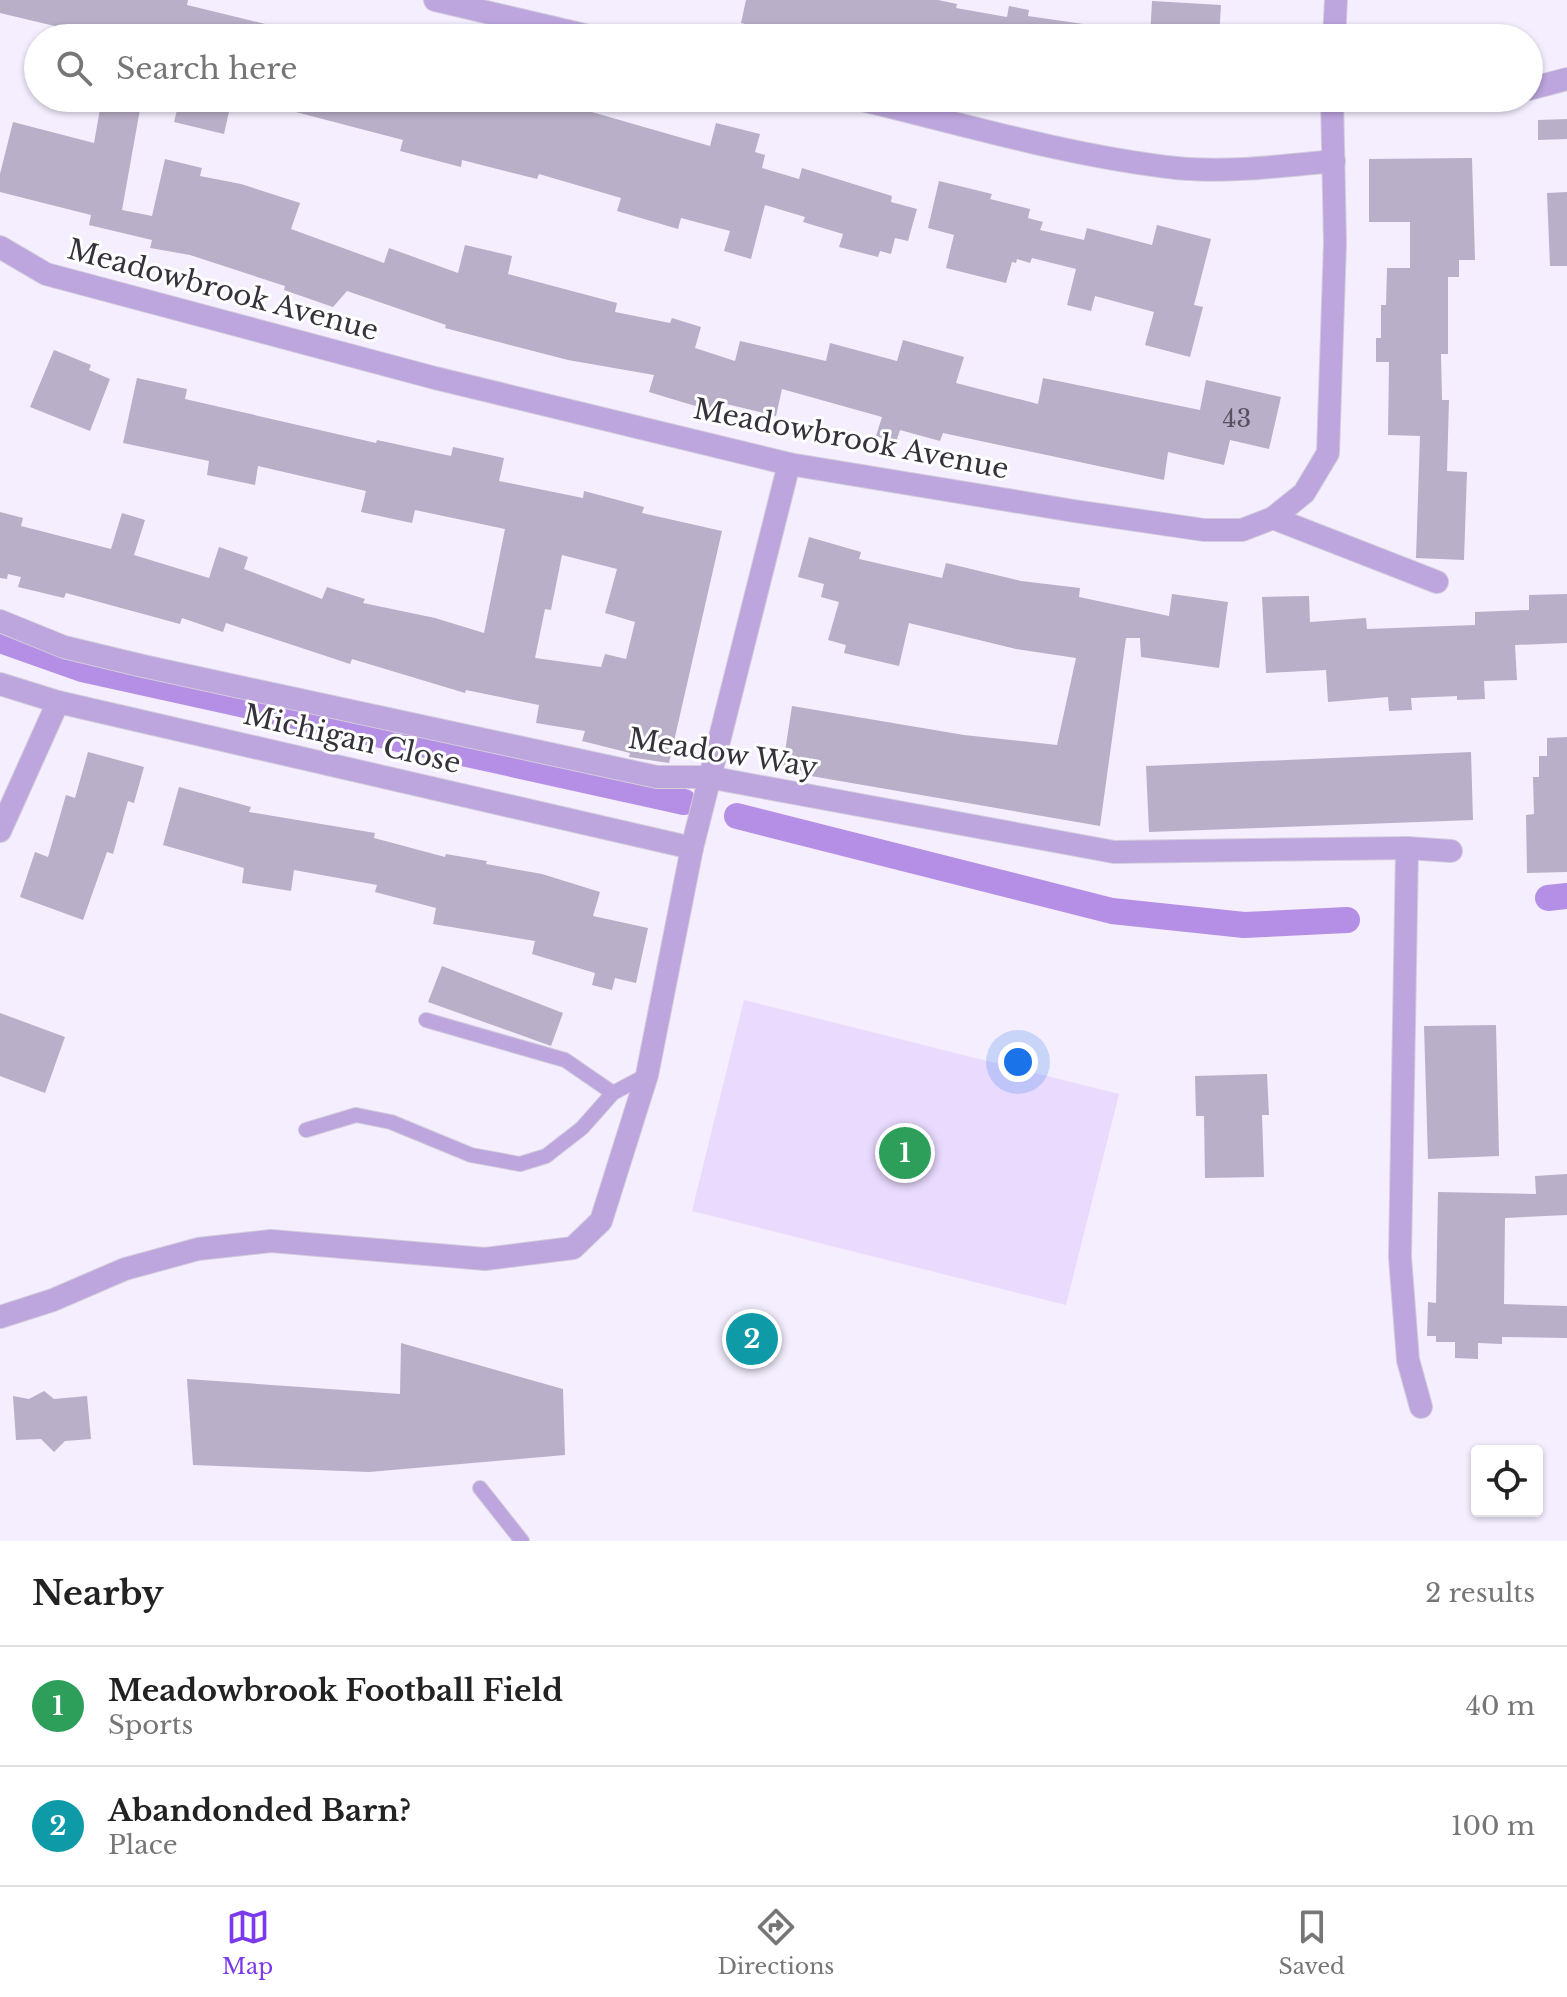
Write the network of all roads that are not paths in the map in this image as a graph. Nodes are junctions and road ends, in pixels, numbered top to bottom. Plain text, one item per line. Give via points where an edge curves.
1 (435, 0) edge
2 (1336, 0) edge
3 (537, 24) edge
4 (1335, 24) edge
5 (1567, 79) edge
6 (1543, 85) edge
7 (913, 112) edge
8 (1332, 112) edge
9 (1334, 161) junction
10 (0, 247) edge
11 (789, 464) junction
12 (1273, 518) junction
13 (1437, 582) dead end
14 (0, 621) edge
15 (0, 684) edge
16 (58, 702) junction
17 (708, 777) junction
18 (0, 831) edge
19 (692, 848) junction
20 (1407, 848) junction
21 (1451, 851) dead end
22 (426, 1020) dead end
23 (647, 1075) junction
24 (613, 1093) junction
25 (306, 1130) dead end
26 (0, 1317) edge
27 (1421, 1407) dead end
28 (480, 1488) dead end
29 (522, 1541) edge

1 - 3 street
2 - 4 street
5 - 6 street
7 - 9 street via 1087,153 1177,168
8 - 9 street, Meadowbrook Avenue
9 - 12 street, Meadowbrook Avenue via 1328,453 1304,493
10 - 11 street, Meadowbrook Avenue via 46,274 435,378
11 - 12 street, Meadowbrook Avenue via 1204,530 1242,530
11 - 17 street
12 - 13 street
14 - 17 street, Meadow Way via 64,647 143,666 657,777
15 - 16 street, Michigan Close
16 - 18 street
16 - 19 street, Michigan Close
17 - 19 street
17 - 20 street, Meadow Way via 1114,852
19 - 23 street
20 - 21 street, Meadow Way
20 - 27 street via 1400,1257 1408,1360
22 - 24 lane via 565,1060
23 - 24 lane
23 - 26 street via 601,1221 573,1248 485,1259 271,1241 198,1249 125,1269
24 - 25 lane via 582,1128 546,1156 520,1164 471,1155 391,1122 356,1115
28 - 29 lane

